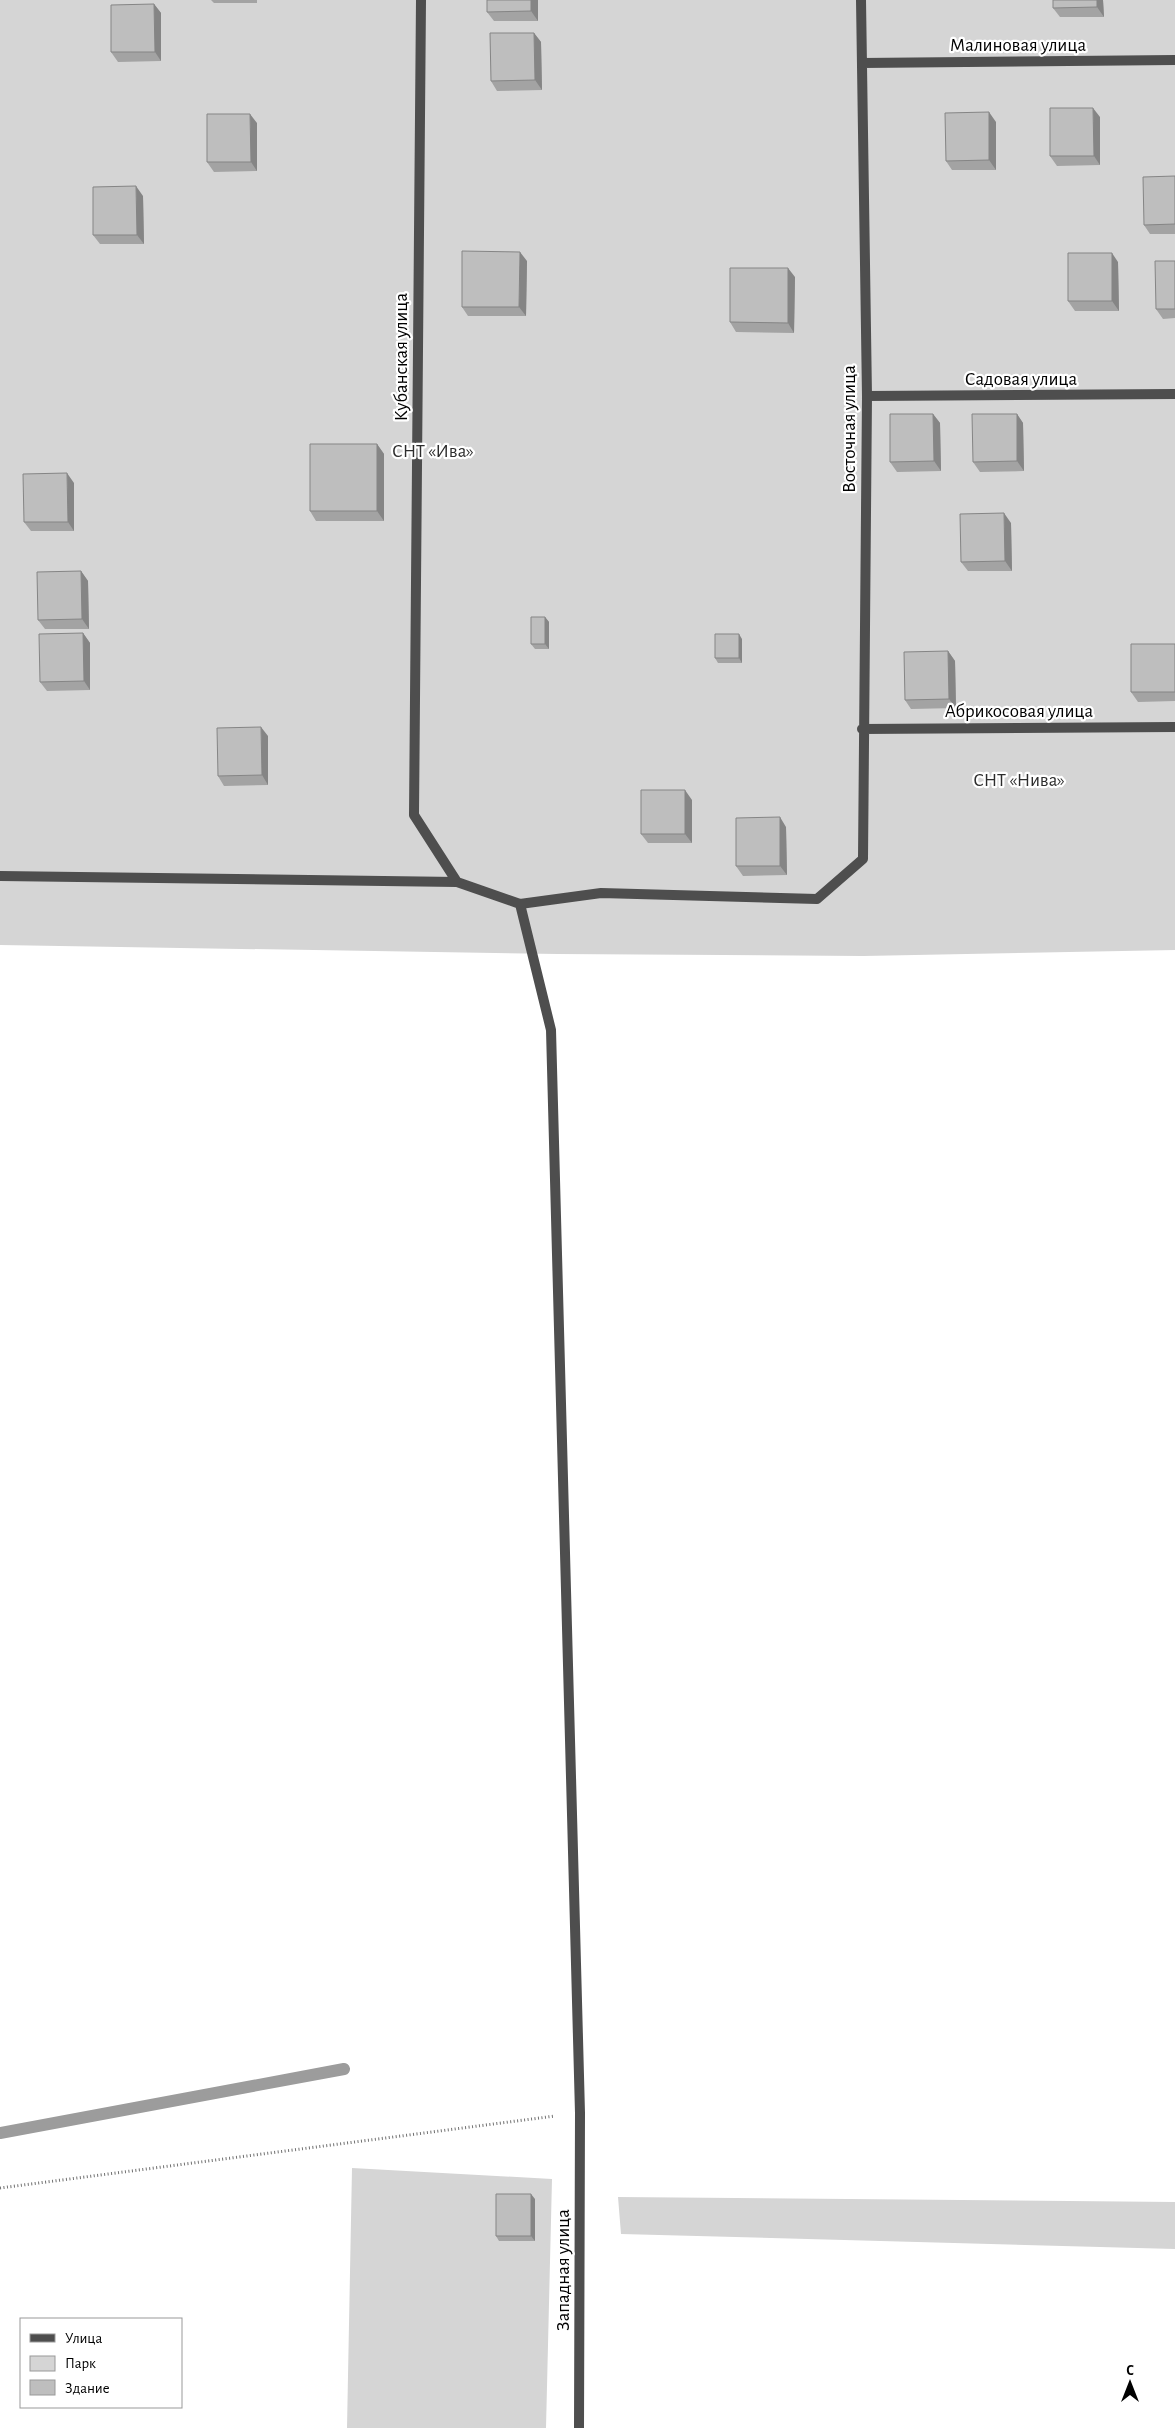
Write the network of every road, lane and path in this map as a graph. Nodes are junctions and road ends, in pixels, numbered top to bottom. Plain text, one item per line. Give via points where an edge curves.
1 (421, 0) edge
2 (861, 0) edge
3 (1175, 60) edge
4 (862, 63) junction
5 (1175, 394) edge
6 (867, 396) junction
7 (1175, 727) edge
8 (862, 729) junction
9 (0, 876) edge
10 (457, 882) junction
11 (520, 904) junction
12 (580, 2113) junction
13 (0, 2188) edge
14 (579, 2428) edge

1 - 10 street, Кубанская улица via 414,815
2 - 4 street, Восточная улица
3 - 4 street, Малиновая улица
4 - 6 street, Восточная улица
5 - 6 street, Садовая улица
6 - 8 street, Восточная улица
7 - 8 street, Абрикосовая улица
8 - 11 street, Восточная улица via 863,859 817,899 601,893
9 - 10 street
10 - 11 street
11 - 12 street, Западная улица via 552,1030
12 - 13 path
12 - 14 street, Западная улица

